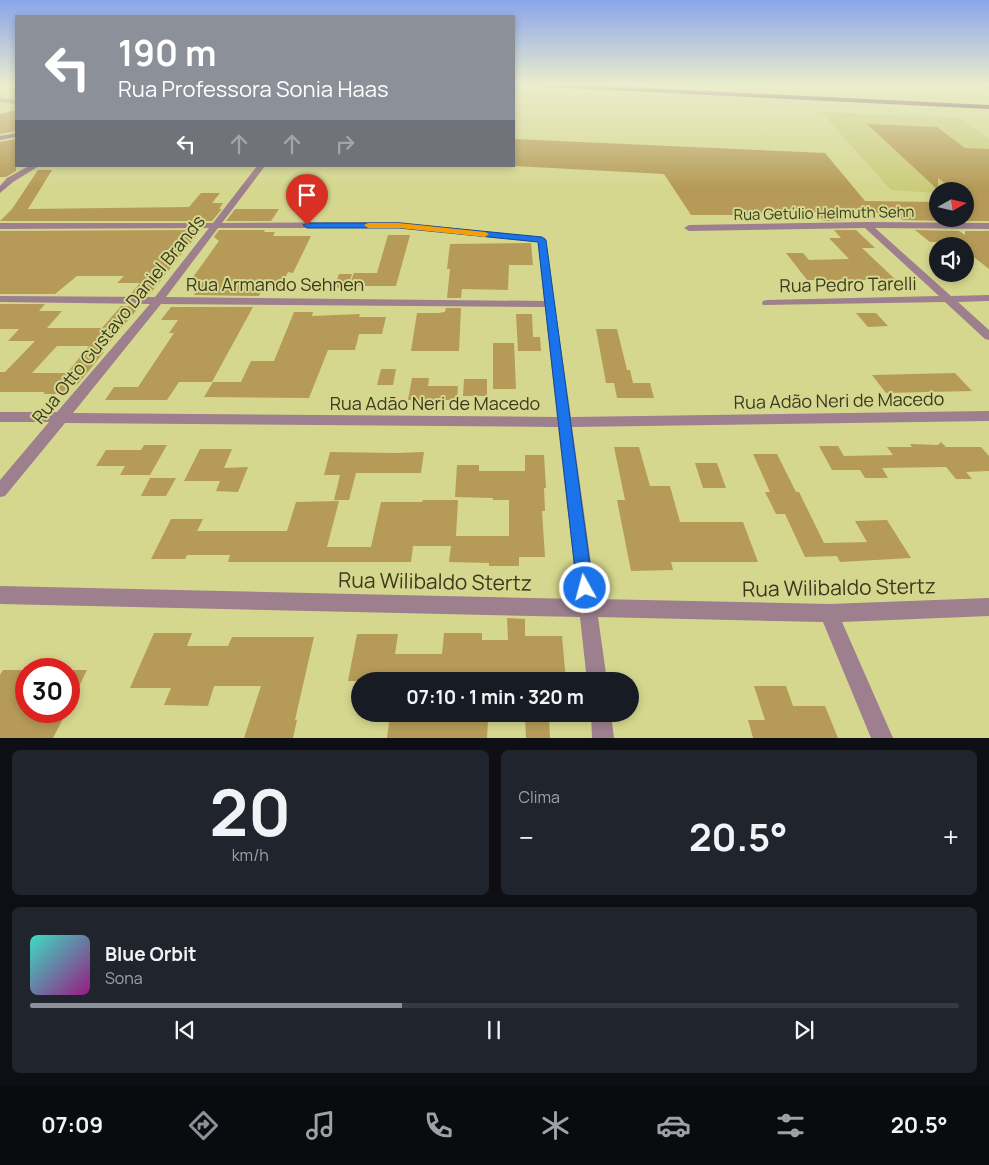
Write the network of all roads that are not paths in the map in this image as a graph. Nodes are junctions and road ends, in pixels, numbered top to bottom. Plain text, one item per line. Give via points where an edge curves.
1 (15, 135) edge
2 (0, 138) edge
3 (32, 167) edge
4 (260, 167) edge
5 (10, 180) junction
6 (0, 182) edge
7 (0, 191) edge
8 (215, 225) junction
9 (867, 225) junction
10 (0, 226) edge
11 (989, 226) edge
12 (689, 228) dead end
13 (989, 298) edge
14 (0, 299) edge
15 (948, 299) junction
16 (158, 301) junction
17 (767, 303) dead end
18 (550, 304) junction
19 (989, 336) edge
20 (989, 416) edge
21 (0, 417) edge
22 (62, 418) junction
23 (565, 422) junction
24 (0, 491) edge
25 (0, 595) edge
26 (587, 607) junction
27 (989, 607) edge
28 (829, 613) junction
29 (595, 672) edge
30 (601, 722) edge
31 (604, 738) edge
32 (882, 738) edge

1 - 2 street
3 - 5 street
4 - 8 street, Rua Otto Gustavo Daniel Brands
5 - 6 street
5 - 7 street
8 - 10 street
8 - 16 street, Rua Otto Gustavo Daniel Brands
8 - 18 street via 399,225 542,240
9 - 11 street, Rua Getúlio Helmuth Sehn
9 - 12 street, Rua Getúlio Helmuth Sehn
9 - 15 street
13 - 15 street, Rua Pedro Tarelli
14 - 16 street, Rua Armando Sehnen
15 - 17 street, Rua Pedro Tarelli
15 - 19 street
16 - 18 street, Rua Armando Sehnen
16 - 22 street, Rua Otto Gustavo Daniel Brands
18 - 23 street
20 - 23 street, Rua Adão Neri de Macedo
21 - 22 street, Rua Adão Neri de Macedo
22 - 23 street, Rua Adão Neri de Macedo
22 - 24 street, Rua Otto Gustavo Daniel Brands
23 - 26 street
25 - 26 street, Rua Wilibaldo Stertz
26 - 28 street, Rua Wilibaldo Stertz
26 - 29 street
27 - 28 street, Rua Wilibaldo Stertz
28 - 32 street
30 - 31 street

